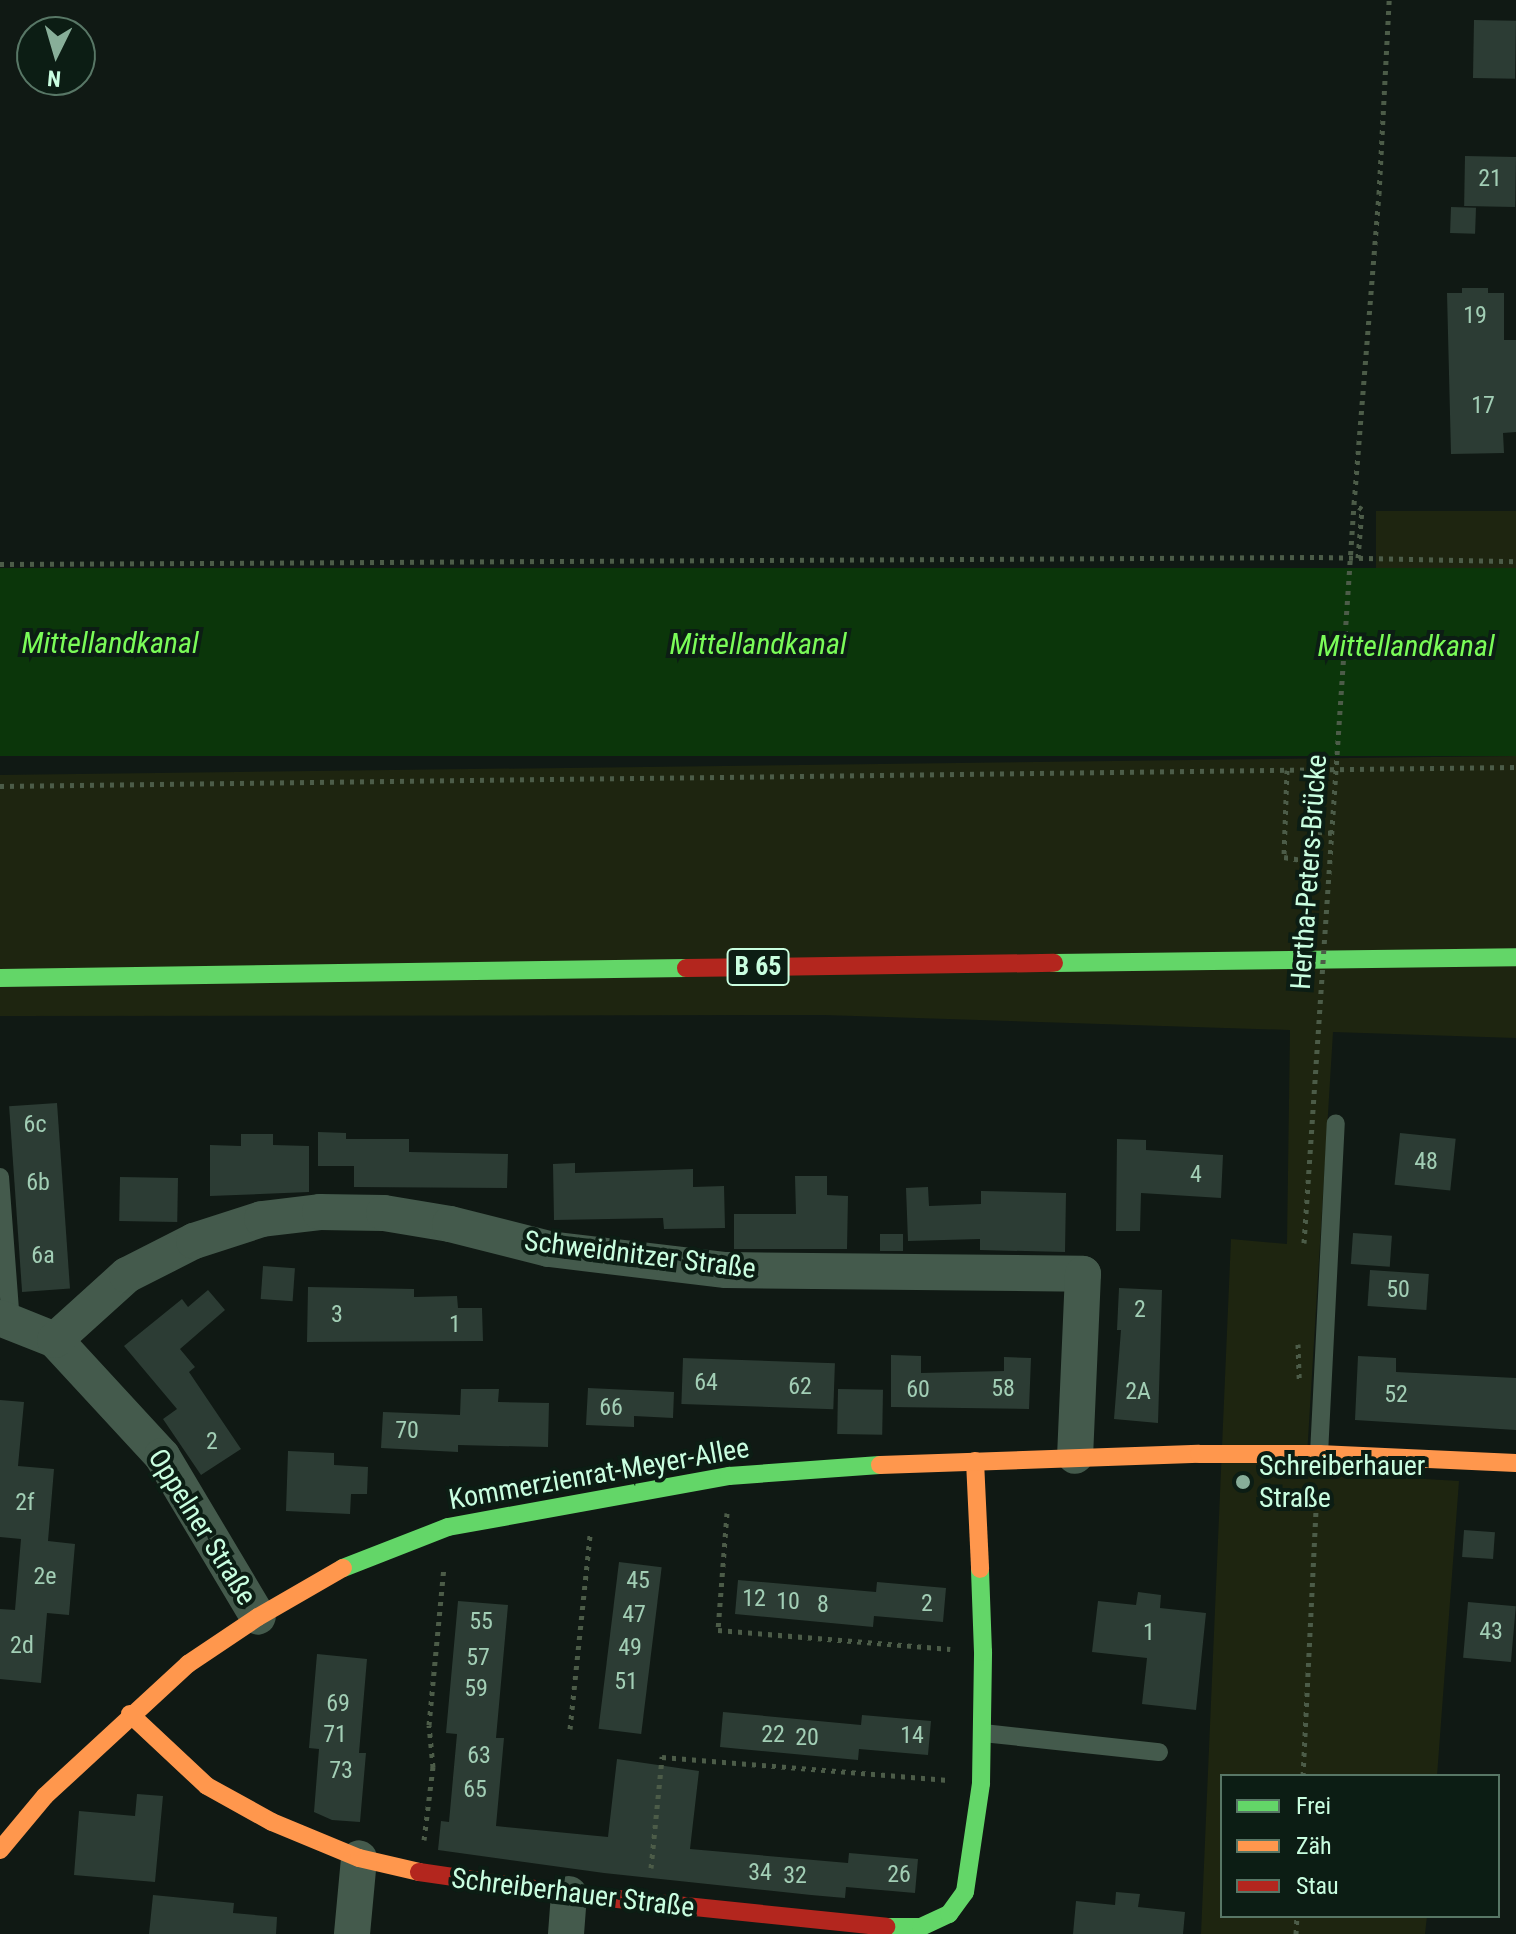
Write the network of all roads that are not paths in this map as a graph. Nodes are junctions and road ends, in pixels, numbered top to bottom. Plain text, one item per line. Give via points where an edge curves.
1 (1516, 957) edge
2 (0, 978) edge
3 (1336, 1123) dead end
4 (0, 1177) edge
5 (6, 1320) edge
6 (55, 1340) junction
7 (1319, 1454) junction
8 (1075, 1456) junction
9 (975, 1461) junction
10 (1516, 1463) edge
11 (258, 1617) junction
12 (130, 1714) junction
13 (983, 1733) junction
14 (1159, 1752) dead end
15 (0, 1850) edge
16 (359, 1858) junction
17 (569, 1894) junction
18 (352, 1934) edge
19 (566, 1934) edge

1 - 2 street, B 65
3 - 7 lane
4 - 5 lane
5 - 6 street, Oppelner Straße
6 - 8 street, Schweidnitzer Straße via 127,1275 194,1241 262,1219 320,1212 384,1213 549,1249 726,1270 1083,1274
6 - 11 street, Oppelner Straße via 162,1456
7 - 8 street, Kommerzienrat-Meyer-Allee
7 - 10 street, Kommerzienrat-Meyer-Allee
8 - 9 street, Kommerzienrat-Meyer-Allee
9 - 11 street, Kommerzienrat-Meyer-Allee via 729,1476 448,1527 344,1567
9 - 13 street, Schreiberhauer Straße
11 - 12 street, Kommerzienrat-Meyer-Allee via 188,1664
12 - 15 street, Kommerzienrat-Meyer-Allee via 45,1796
12 - 16 street, Schreiberhauer Straße via 207,1786 272,1822
13 - 14 lane
13 - 17 street, Schreiberhauer Straße via 965,1892 949,1914 921,1927 877,1927
16 - 17 street, Schreiberhauer Straße
16 - 18 street
17 - 19 street

